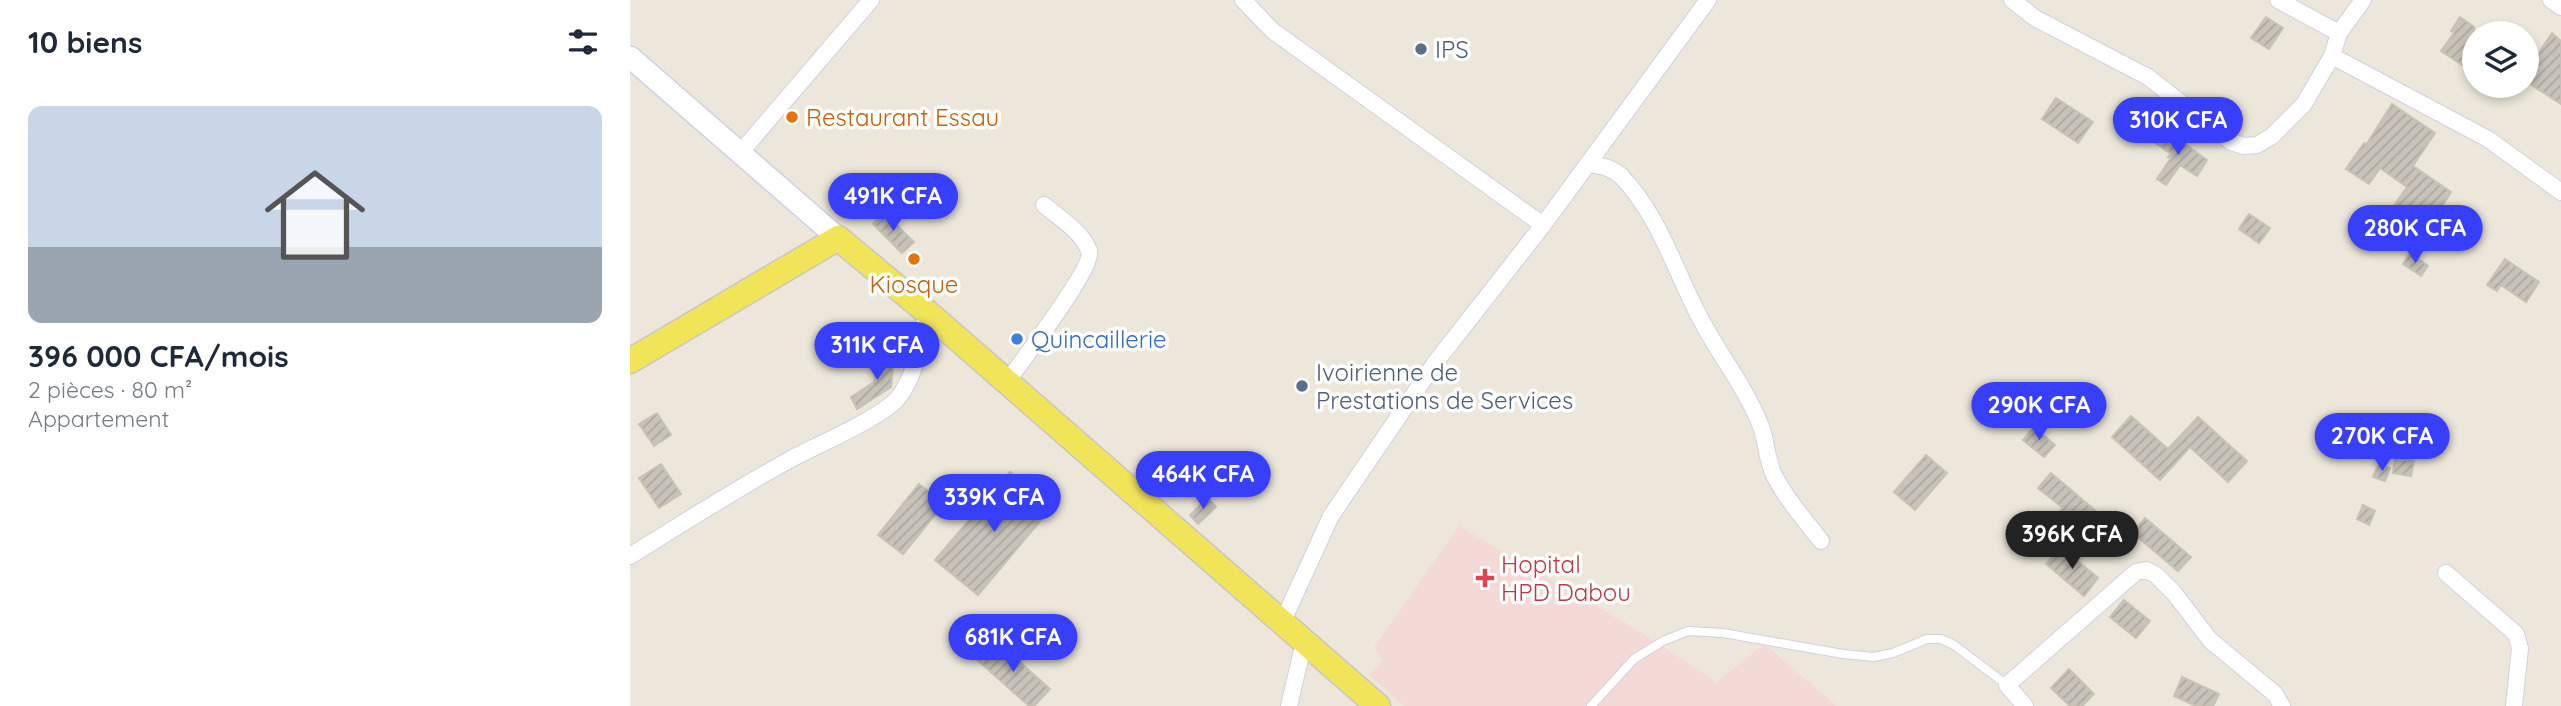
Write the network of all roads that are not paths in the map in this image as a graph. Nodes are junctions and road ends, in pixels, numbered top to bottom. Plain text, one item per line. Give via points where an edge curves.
1 (870, 0) edge
2 (1243, 0) edge
3 (1708, 0) edge
4 (2012, 0) edge
5 (2278, 0) edge
6 (2363, 0) edge
7 (2339, 33) junction
8 (2332, 56) junction
9 (630, 57) edge
10 (740, 152) junction
11 (1587, 164) junction
12 (2561, 192) edge
13 (1044, 205) dead end
14 (1543, 225) junction
15 (838, 238) junction
16 (927, 312) junction
17 (630, 361) edge
18 (1007, 382) junction
19 (1821, 541) dead end
20 (630, 556) edge
21 (2446, 573) dead end
22 (1282, 623) junction
23 (1304, 642) junction
24 (2007, 685) junction
25 (1289, 706) edge
26 (1378, 706) edge
27 (1591, 706) edge
28 (2025, 706) edge
29 (2282, 706) edge
30 (2514, 706) edge

1 - 10 street
2 - 14 street via 1273,31
3 - 11 street
4 - 8 street via 2035,18 2148,77 2231,142 2244,146 2272,136 2304,104
5 - 7 street
6 - 7 street
7 - 8 street
8 - 12 street via 2488,139
9 - 10 main road
10 - 15 main road
11 - 14 street
11 - 19 street via 1607,167 1632,189 1669,249 1718,351 1751,401 1774,475
13 - 18 street via 1073,229 1089,252 1089,261
14 - 22 street via 1435,363 1331,516
15 - 16 main road
15 - 17 main road
16 - 18 main road
16 - 20 street via 915,361 897,399
18 - 22 main road
21 - 30 street via 2516,634 2521,648
22 - 23 main road
23 - 25 street
23 - 26 main road
24 - 27 lane via 1941,639 1927,639 1874,657 1688,631 1634,659
24 - 28 street
24 - 29 street via 2136,572 2146,570 2174,593 2210,640 2275,694

